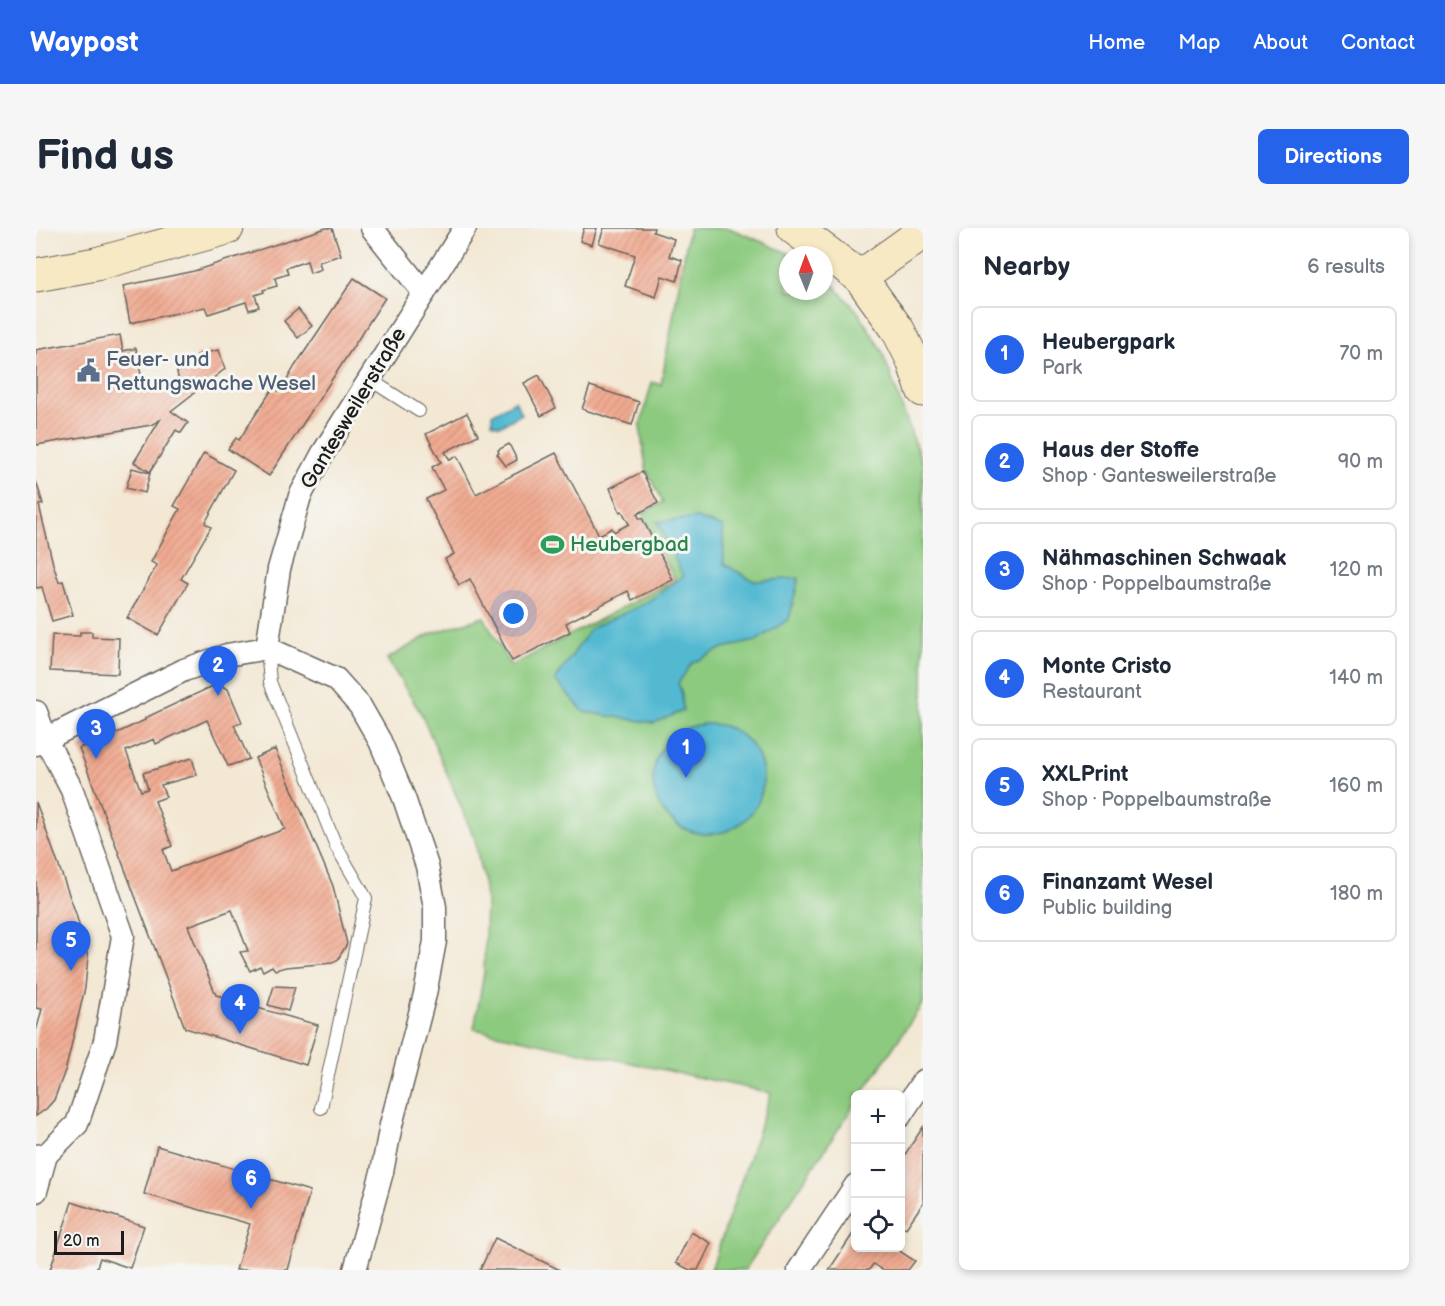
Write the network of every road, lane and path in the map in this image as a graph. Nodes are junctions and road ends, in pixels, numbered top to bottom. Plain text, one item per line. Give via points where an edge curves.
1 (227, 228) edge
2 (372, 228) edge
3 (465, 228) edge
4 (794, 228) edge
5 (923, 232) edge
6 (36, 275) edge
7 (860, 277) junction
8 (424, 293) junction
9 (369, 379) junction
10 (923, 390) edge
11 (419, 411) dead end
12 (267, 648) junction
13 (36, 712) edge
14 (41, 742) edge
15 (923, 1081) edge
16 (321, 1108) dead end
17 (905, 1108) edge
18 (41, 1156) edge
19 (36, 1191) edge
20 (851, 1191) edge
21 (356, 1270) edge
22 (799, 1270) edge

1 - 6 main road via 96,264
2 - 8 street
3 - 8 street, Gantesweilerstraße
4 - 7 main road
5 - 7 main road
7 - 10 main road via 898,330
8 - 9 street, Gantesweilerstraße
9 - 11 lane
9 - 12 street, Gantesweilerstraße via 300,496 279,569
12 - 14 street via 227,655 184,670
12 - 16 lane via 270,682 336,846 366,898
12 - 21 street via 336,679 360,706 404,798 427,866 435,907 435,941 425,994
13 - 14 street
14 - 18 street via 72,790 123,936 105,1041 77,1124
15 - 17 street
18 - 19 street
20 - 22 street

